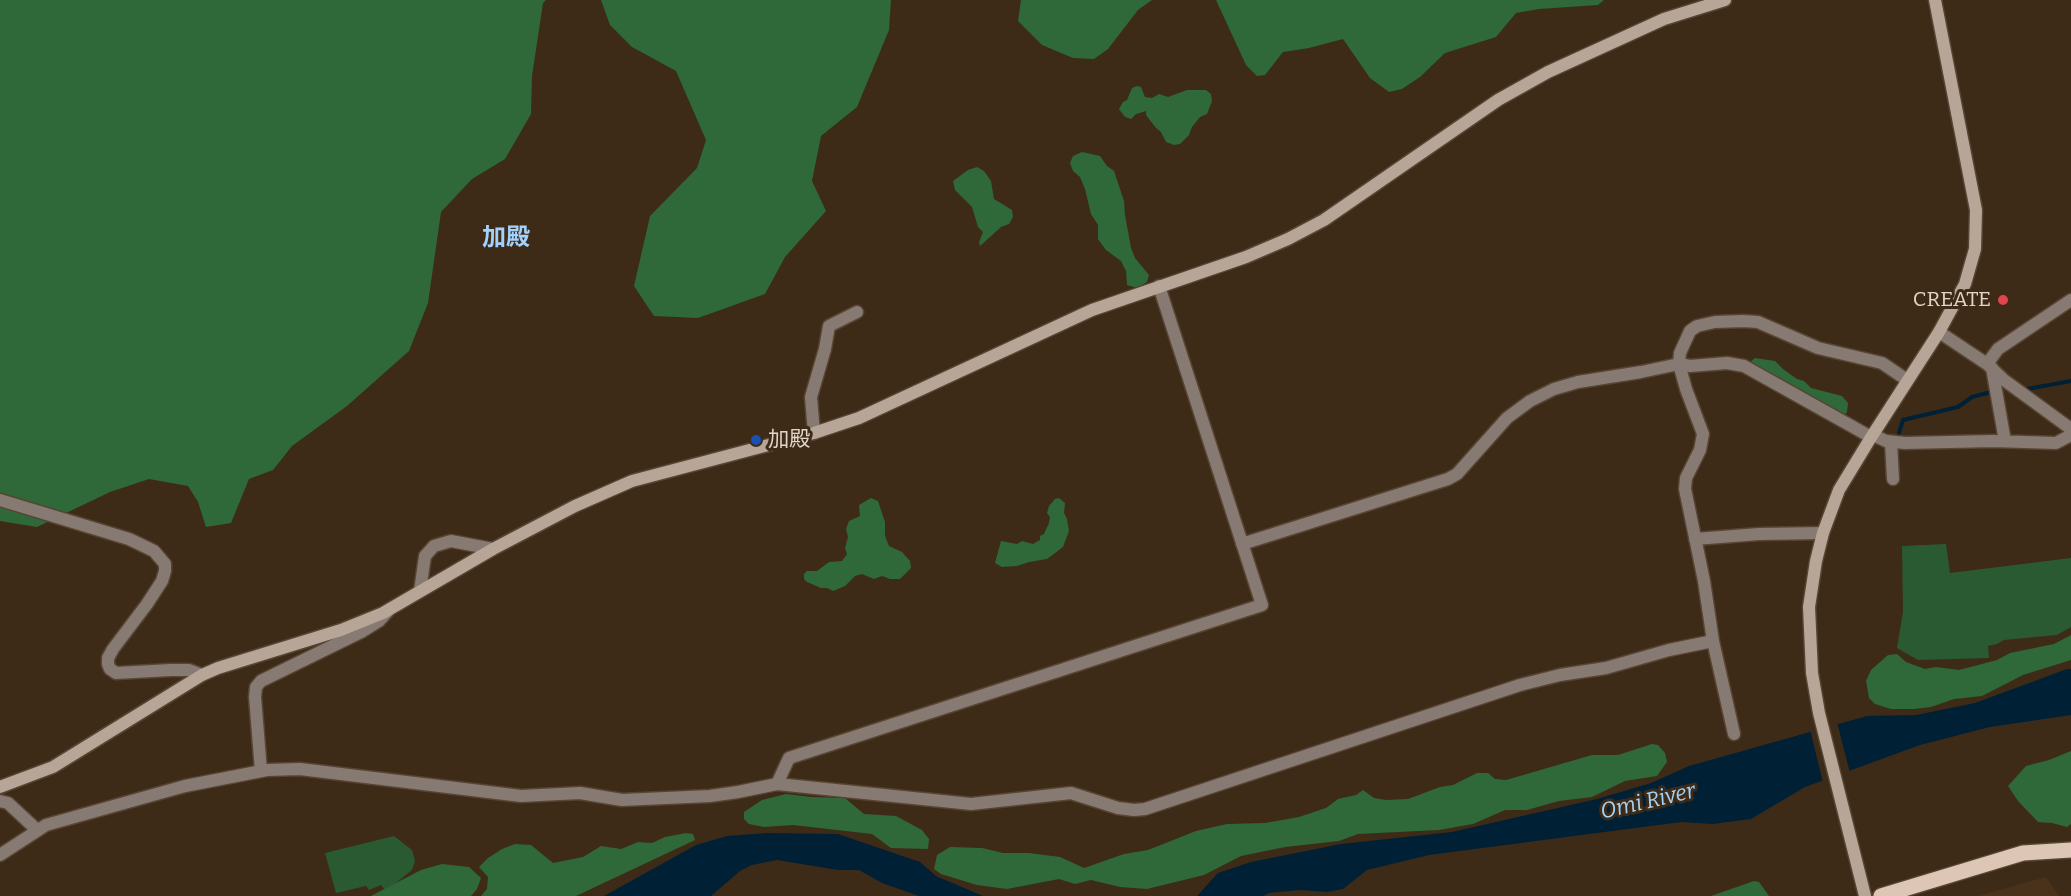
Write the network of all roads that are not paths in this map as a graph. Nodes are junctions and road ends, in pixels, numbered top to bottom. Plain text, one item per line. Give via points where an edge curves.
1 (1725, 0) edge
2 (1935, 0) edge
3 (1159, 286) junction
4 (2071, 300) edge
5 (857, 312) dead end
6 (1939, 332) junction
7 (1679, 364) junction
8 (1989, 366) junction
9 (1907, 380) junction
10 (2071, 429) edge
11 (814, 433) junction
12 (2071, 435) edge
13 (1872, 436) junction
14 (2005, 441) junction
15 (1891, 442) junction
16 (1893, 479) dead end
17 (0, 500) edge
18 (1823, 533) junction
19 (1695, 539) junction
20 (1242, 544) junction
21 (493, 549) junction
22 (420, 591) junction
23 (388, 611) junction
24 (1713, 641) junction
25 (202, 675) junction
26 (1734, 734) dead end
27 (261, 771) junction
28 (777, 783) junction
29 (0, 787) edge
30 (0, 801) edge
31 (37, 830) junction
32 (2071, 850) edge
33 (0, 855) edge
34 (1865, 896) edge
35 (1881, 896) edge

1 - 3 street via 1664,19 1548,72 1498,100 1324,220 1288,239
2 - 6 street via 1976,210 1970,269
3 - 11 street via 1058,325 860,418
3 - 20 street
4 - 8 street via 1998,349
5 - 11 street via 829,326 811,397
6 - 8 street
6 - 9 street
7 - 9 street via 1684,342 1697,326 1758,322 1818,348 1882,363
7 - 13 street via 1744,366
7 - 19 street via 1703,434 1685,489
7 - 20 street via 1554,389 1507,418 1448,479
8 - 10 street
8 - 14 street
9 - 13 street
11 - 21 street via 632,481
12 - 14 street via 2056,443
13 - 15 street
13 - 18 street via 1839,490
14 - 15 street
15 - 16 street
17 - 25 street via 129,539 154,551 165,564 162,581 113,649 108,664 116,673 189,670
18 - 19 street
18 - 34 street via 1809,607 1812,673
19 - 24 street
20 - 28 street via 1262,605 789,758
21 - 22 street
21 - 22 street via 451,542 434,546 425,556
22 - 23 street
23 - 25 street
23 - 27 street via 363,631 256,687
24 - 26 street
24 - 28 street via 1520,685 1145,809 1118,808 1071,793 971,804
25 - 29 street via 53,767
27 - 28 street via 300,769 521,796 580,794 622,800 710,795
27 - 31 street via 185,786
30 - 31 street via 8,803
31 - 33 street
32 - 35 main road via 2024,854

